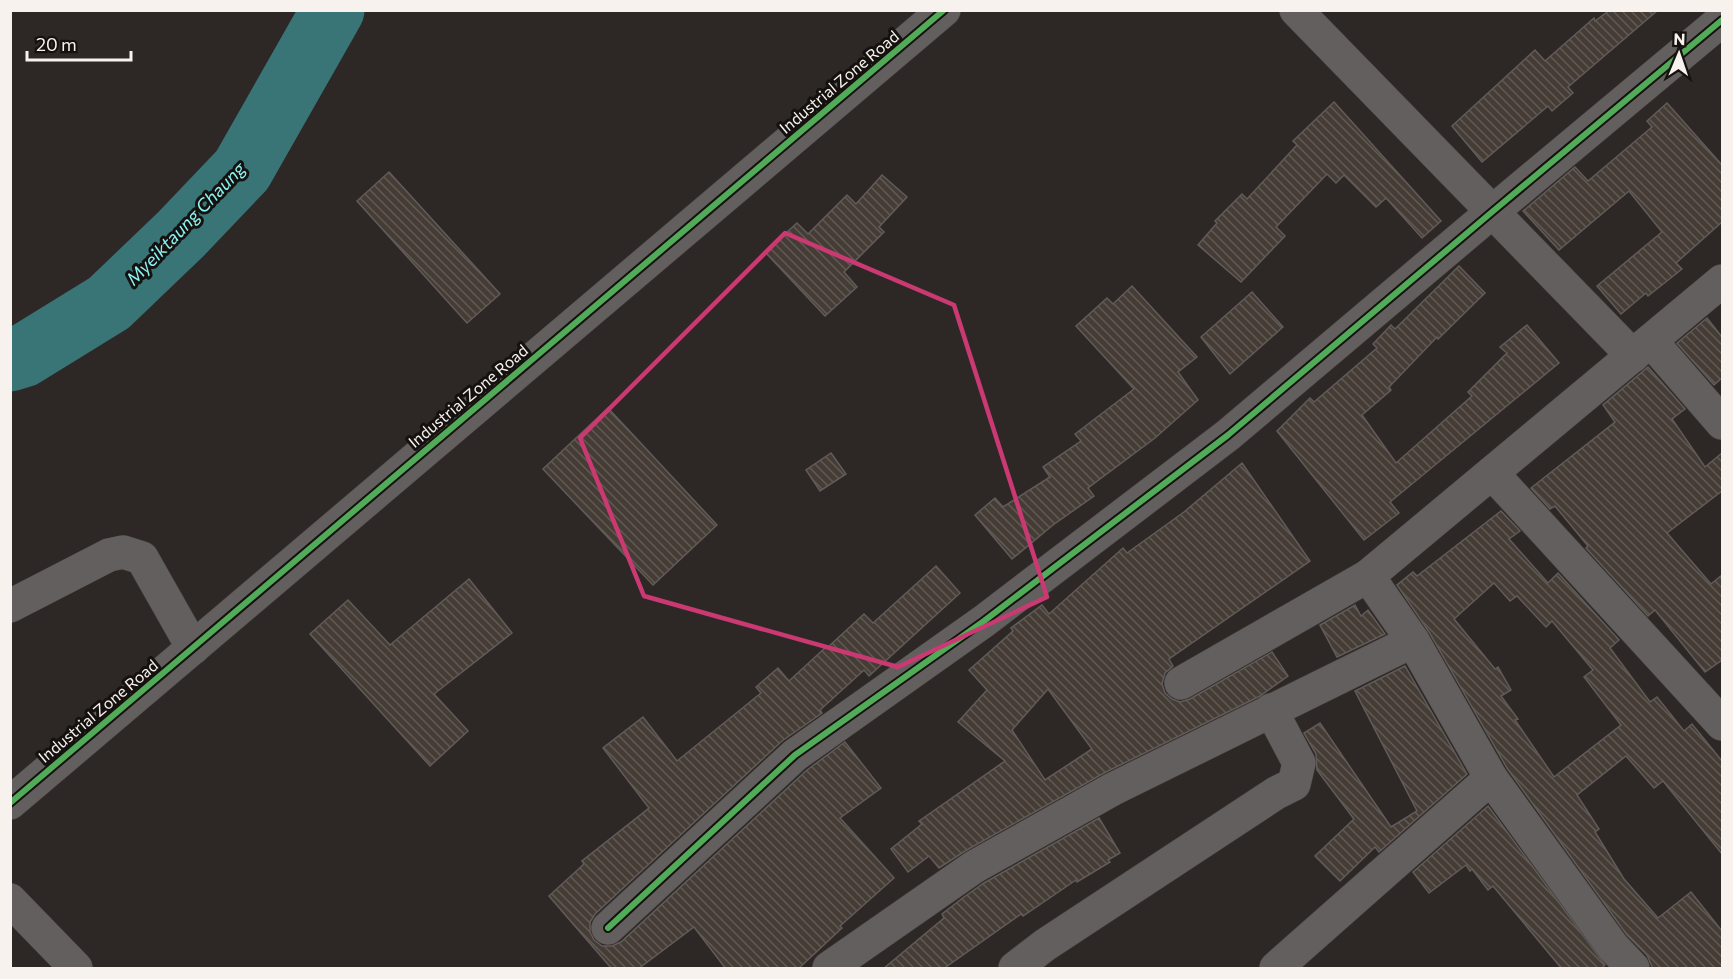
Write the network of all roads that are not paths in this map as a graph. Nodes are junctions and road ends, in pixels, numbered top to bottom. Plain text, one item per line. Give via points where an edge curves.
1 (944, 10) edge
2 (1296, 10) edge
3 (1722, 20) edge
4 (1492, 212) junction
5 (1722, 281) edge
6 (1642, 349) junction
7 (1722, 423) edge
8 (1492, 473) junction
9 (1368, 576) junction
10 (10, 606) edge
11 (1413, 641) junction
12 (193, 648) junction
13 (1181, 683) dead end
14 (1271, 710) junction
15 (1722, 724) edge
16 (1491, 778) junction
17 (10, 802) edge
18 (10, 900) edge
19 (608, 928) dead end
20 (76, 969) edge
21 (829, 969) edge
22 (1015, 969) edge
23 (1276, 969) edge
24 (1633, 969) edge

1 - 12 street, Industrial Zone Road
2 - 4 street
3 - 4 street
4 - 6 street
4 - 19 street via 1228,435 984,621 795,755
5 - 6 street
6 - 7 street
6 - 8 street
8 - 9 street
8 - 15 street
9 - 11 street
9 - 13 street
10 - 12 street via 123,552 142,558
11 - 14 street
11 - 16 street
12 - 17 street, Industrial Zone Road
14 - 21 street via 1113,789 974,867
14 - 22 street via 1299,763 1294,784 1045,945
16 - 23 street
16 - 24 street
18 - 20 street

